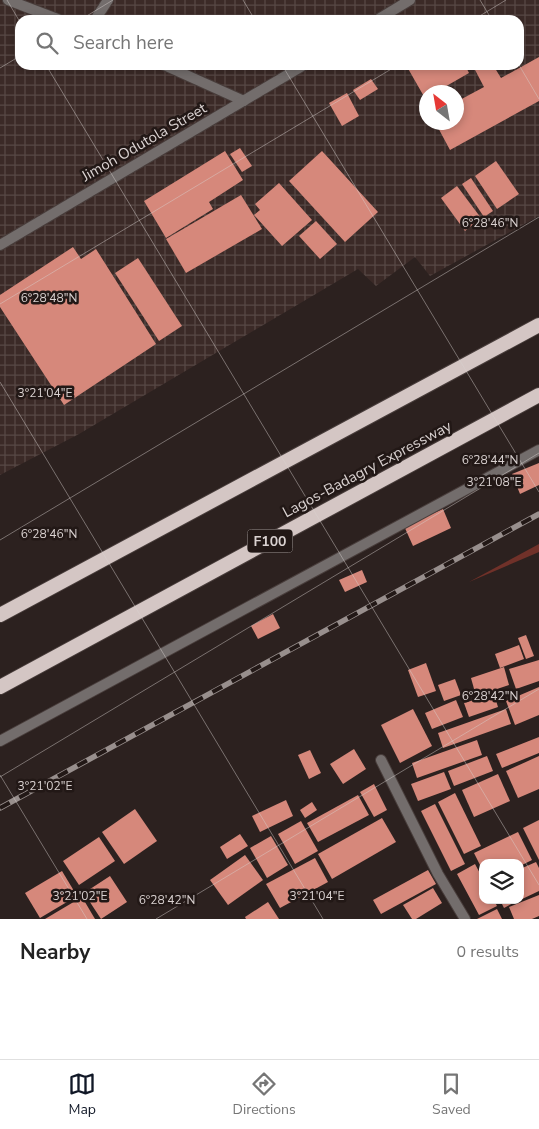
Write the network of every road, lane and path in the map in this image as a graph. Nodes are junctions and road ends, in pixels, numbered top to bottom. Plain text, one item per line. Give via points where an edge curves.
1 (8, 0) edge
2 (108, 0) edge
3 (410, 0) edge
4 (47, 15) edge
5 (98, 15) edge
6 (385, 15) edge
7 (175, 70) edge
8 (296, 70) edge
9 (244, 101) junction
10 (0, 245) edge
11 (539, 326) edge
12 (539, 395) edge
13 (539, 450) edge
14 (0, 615) edge
15 (0, 687) edge
16 (0, 741) edge
17 (381, 760) dead end
18 (465, 919) edge

1 - 4 street
2 - 5 street
3 - 6 street
7 - 9 street
8 - 9 street, Jimoh Odutola Street
9 - 10 street, Jimoh Odutola Street
11 - 14 highway
12 - 15 highway, Lagos-Badagry Expressway / F100
13 - 16 street
17 - 18 street via 438,874

